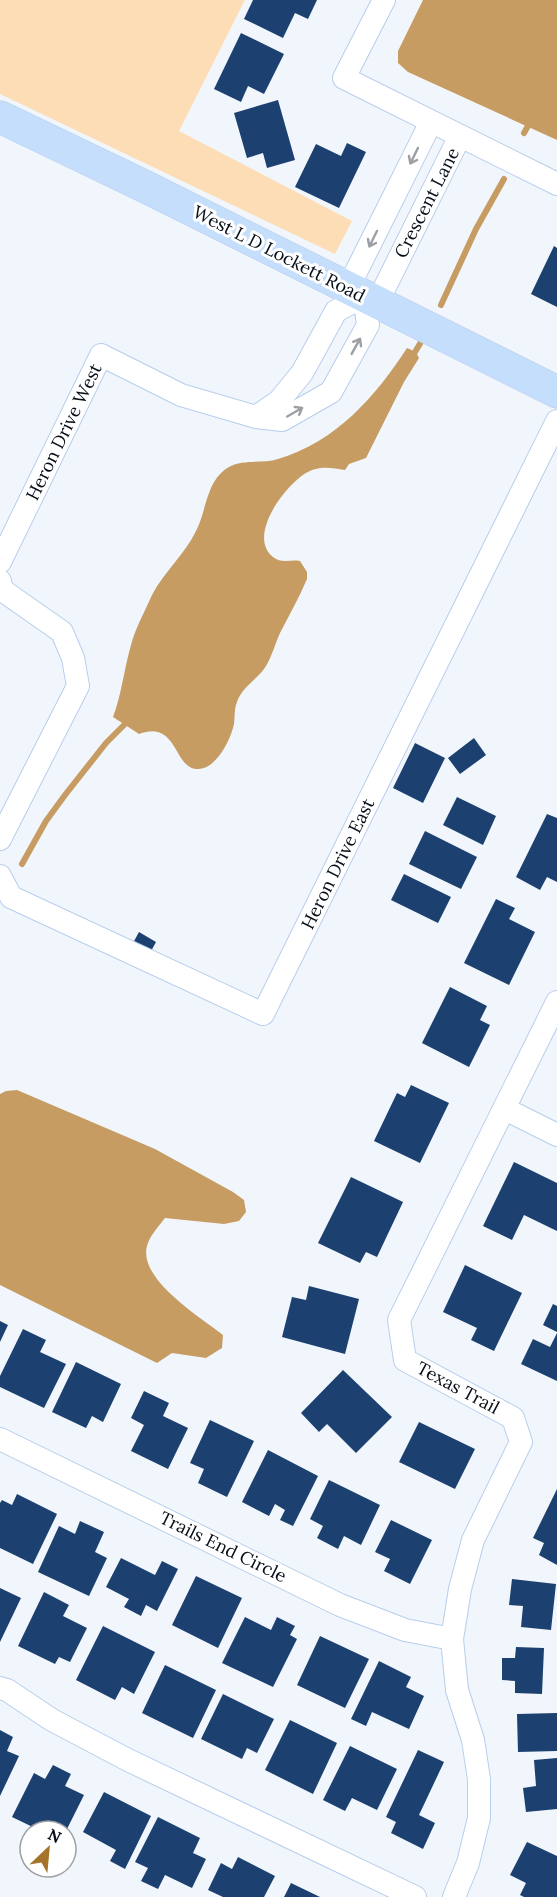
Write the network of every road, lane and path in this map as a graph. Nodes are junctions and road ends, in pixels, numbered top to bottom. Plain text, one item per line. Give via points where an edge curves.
1 (384, 0) edge
2 (0, 117) edge
3 (431, 122) junction
4 (460, 136) junction
5 (557, 184) edge
6 (363, 296) junction
7 (557, 392) edge
8 (256, 417) junction
9 (557, 421) edge
10 (0, 562) edge
11 (0, 581) edge
12 (0, 839) edge
13 (0, 876) edge
14 (557, 1002) edge
15 (505, 1109) junction
16 (557, 1135) edge
17 (0, 1439) edge
18 (452, 1639) junction
19 (0, 1688) edge
20 (415, 1897) edge
21 (454, 1897) edge

1 - 3 street via 344,78
2 - 6 main road, West L D Lockett Road
3 - 4 street
3 -> 6 street, Crescent Lane
4 - 5 street, Crescent Lane
4 - 6 street, Crescent Lane
6 - 7 main road, West L D Lockett Road
6 - 8 street via 336,311 302,373 279,401
8 -> 6 street, Heron Drive West via 282,420 331,392 368,325
8 - 10 street, Heron Drive West via 182,395 101,355
9 - 13 street, Heron Drive East via 263,1014 11,897
11 - 12 street via 2,590 62,632 73,658 78,686
14 - 15 street, Texas Trail
15 - 16 street
15 - 18 street, Texas Trail via 399,1320 405,1360 513,1418 521,1442 473,1540
17 - 18 street, Trails End Circle via 340,1605 405,1630
18 - 21 street, Texas Trail via 457,1690 473,1740 479,1779 479,1818 468,1863
19 - 20 street via 128,1760

